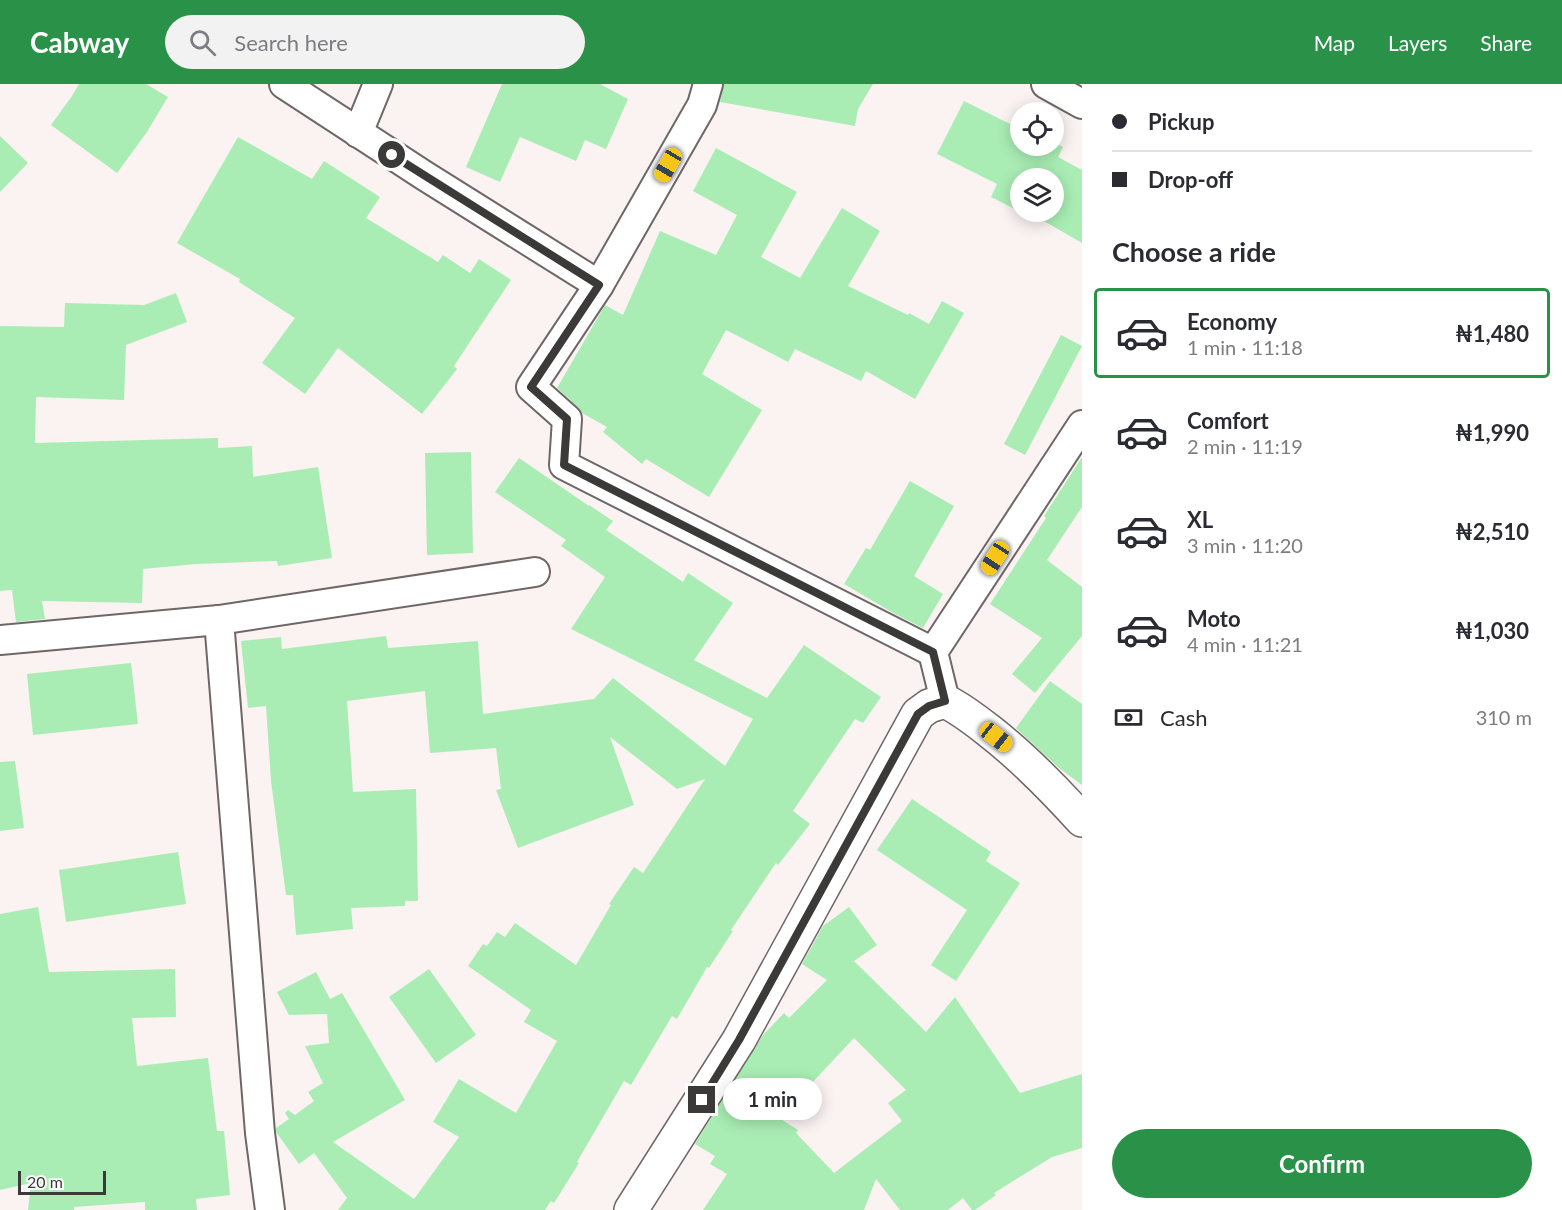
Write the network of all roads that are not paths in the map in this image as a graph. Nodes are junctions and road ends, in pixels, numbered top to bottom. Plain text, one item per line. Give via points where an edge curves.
1 (284, 84) edge
2 (378, 84) edge
3 (708, 84) edge
4 (1046, 84) edge
5 (1082, 104) edge
6 (358, 133) junction
7 (599, 285) junction
8 (1082, 425) edge
9 (535, 572) dead end
10 (219, 620) junction
11 (0, 640) edge
12 (933, 652) junction
13 (945, 701) junction
14 (1082, 820) edge
15 (270, 1210) edge
16 (631, 1210) edge

1 - 6 street
2 - 6 street
3 - 7 street via 702,105
4 - 5 street
6 - 7 street
7 - 12 street via 531,387 567,419 564,465
8 - 12 street
9 - 10 street
10 - 11 street
10 - 15 street via 260,1133
12 - 13 street
13 - 14 street via 1014,750
13 - 16 street via 918,714 739,1040

